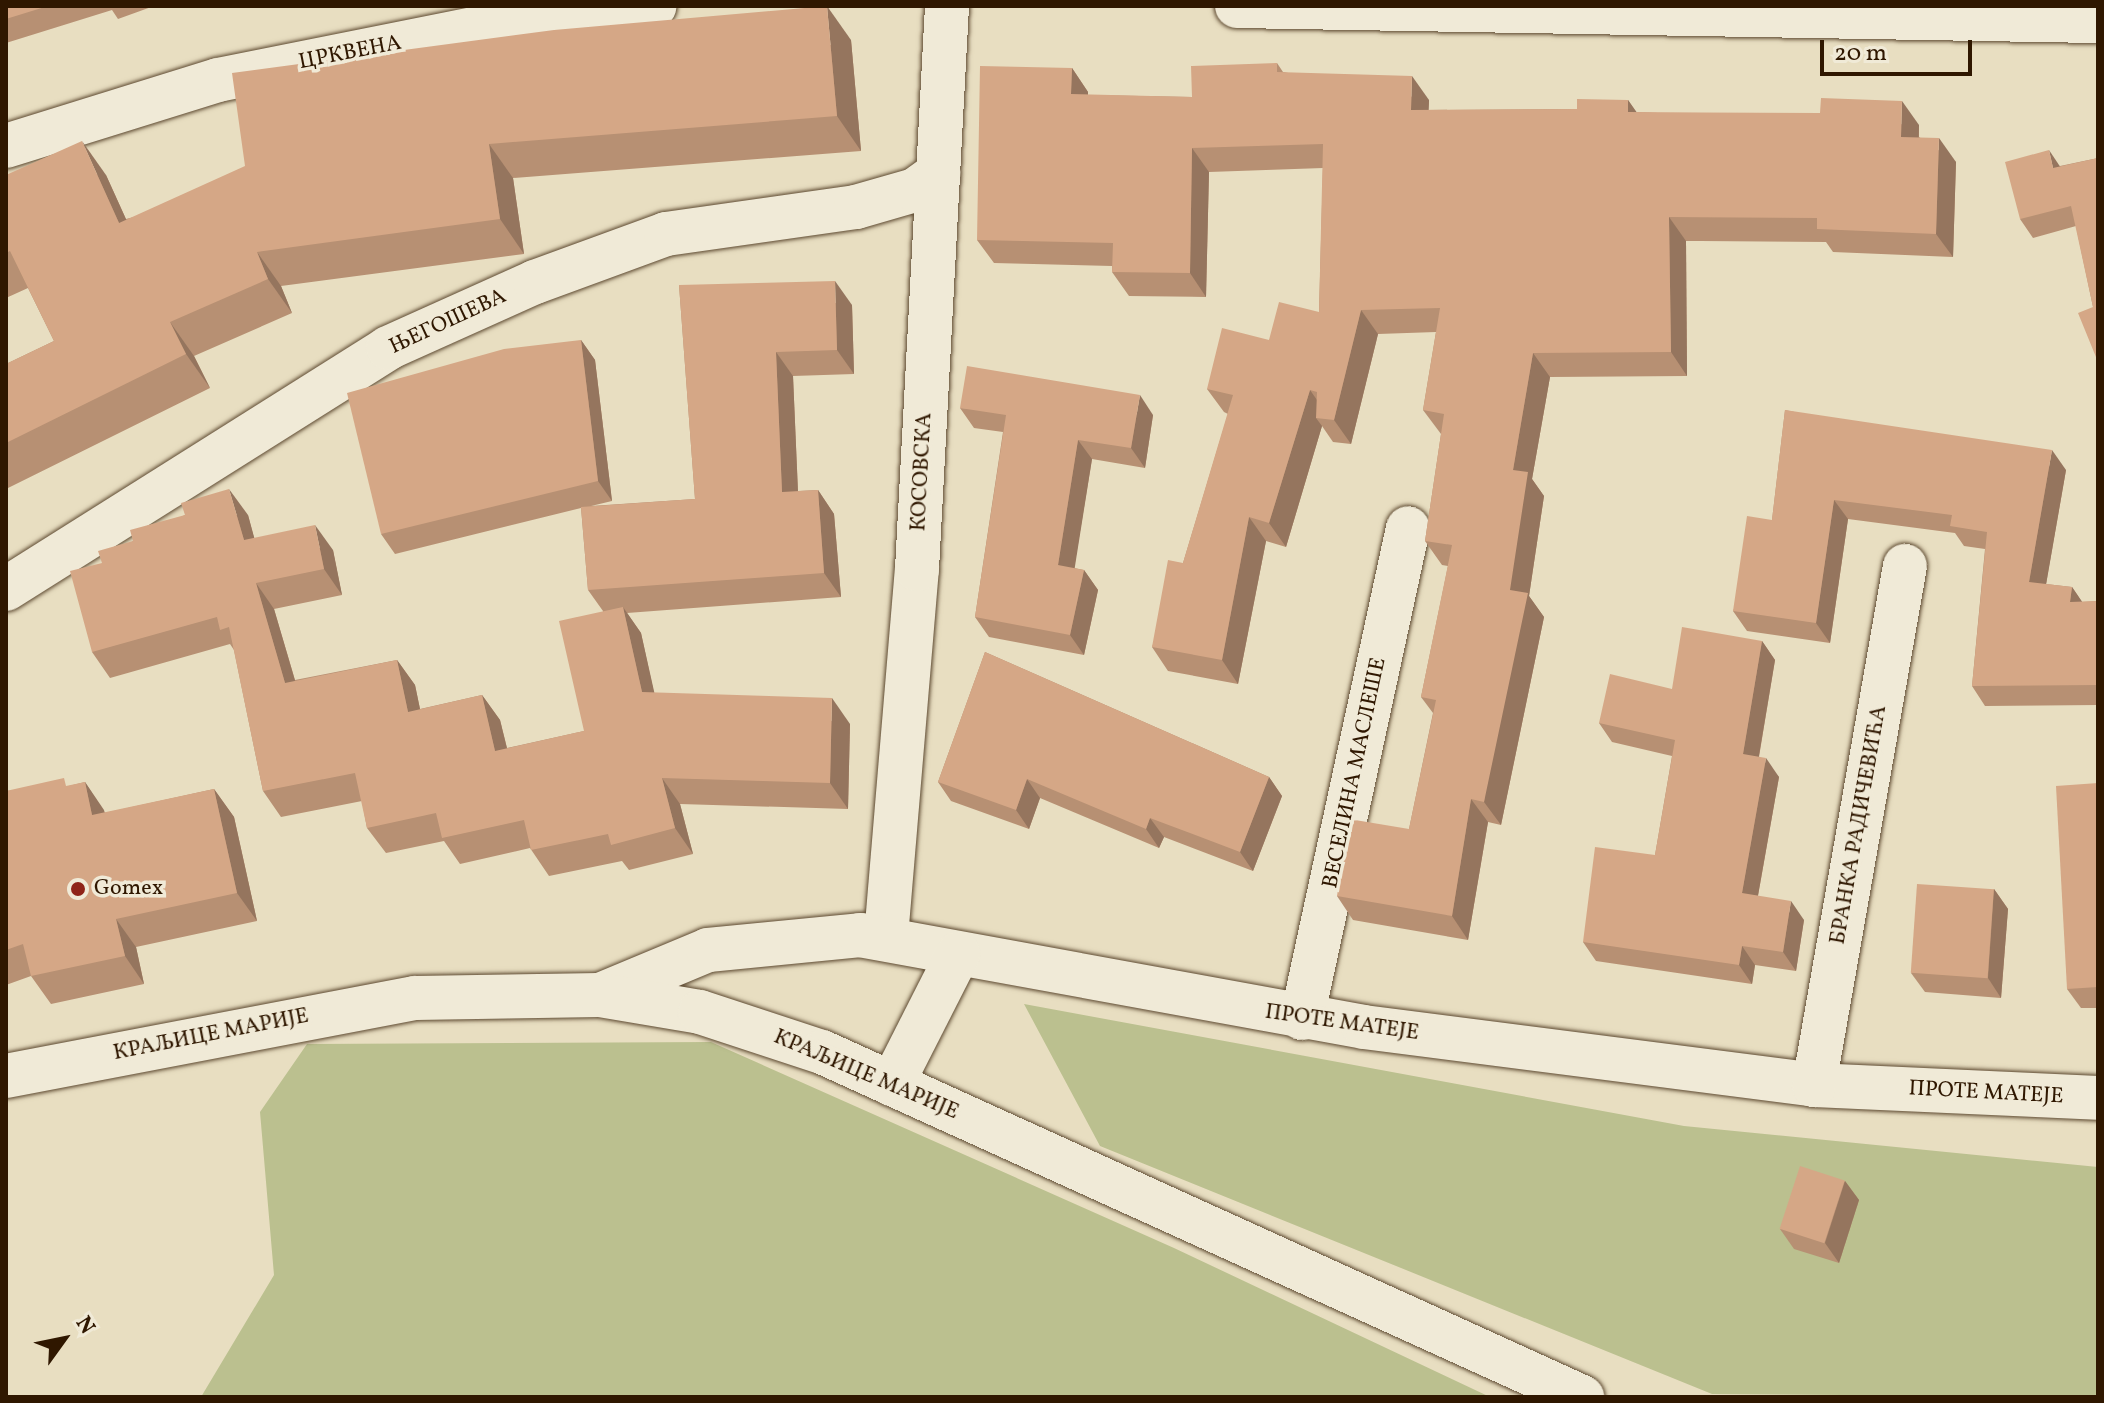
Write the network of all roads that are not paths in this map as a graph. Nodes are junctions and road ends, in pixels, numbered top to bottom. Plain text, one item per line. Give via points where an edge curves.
1 (655, 6) edge
2 (947, 6) edge
3 (1237, 6) edge
4 (1564, 11) edge
5 (2098, 21) edge
6 (6, 146) edge
7 (938, 173) junction
8 (1408, 528) dead end
9 (1905, 566) dead end
10 (6, 589) edge
11 (886, 937) junction
12 (958, 954) junction
13 (600, 995) junction
14 (1302, 1018) junction
15 (6, 1076) edge
16 (892, 1084) junction
17 (1814, 1085) junction
18 (2098, 1098) edge
19 (1582, 1397) edge

1 - 6 street, ЦРКВЕНА via 532,17 218,80
2 - 7 street, КОСОВСКА
3 - 4 street
4 - 5 street
7 - 10 street, ЊЕГОШЕВА via 915,190 856,207 666,234 535,282 388,348
7 - 11 street, КОСОВСКА
8 - 14 street, ВЕСЕЛИНА МАСЛЕШЕ
9 - 17 street, БРАНКА РАДИЧЕВИЋА
11 - 12 street, ПРОТЕ МАТЕЈЕ
11 - 13 street, ПРОТЕ МАТЕЈЕ via 819,935 708,950
12 - 14 street, ПРОТЕ МАТЕЈЕ
12 - 16 street
13 - 15 street, КРАЉИЦЕ МАРИЈЕ via 415,998
13 - 16 street, КРАЉИЦЕ МАРИЈЕ via 700,1012
14 - 17 street, ПРОТЕ МАТЕЈЕ
16 - 19 street, КРАЉИЦЕ МАРИЈЕ
17 - 18 street, ПРОТЕ МАТЕЈЕ

